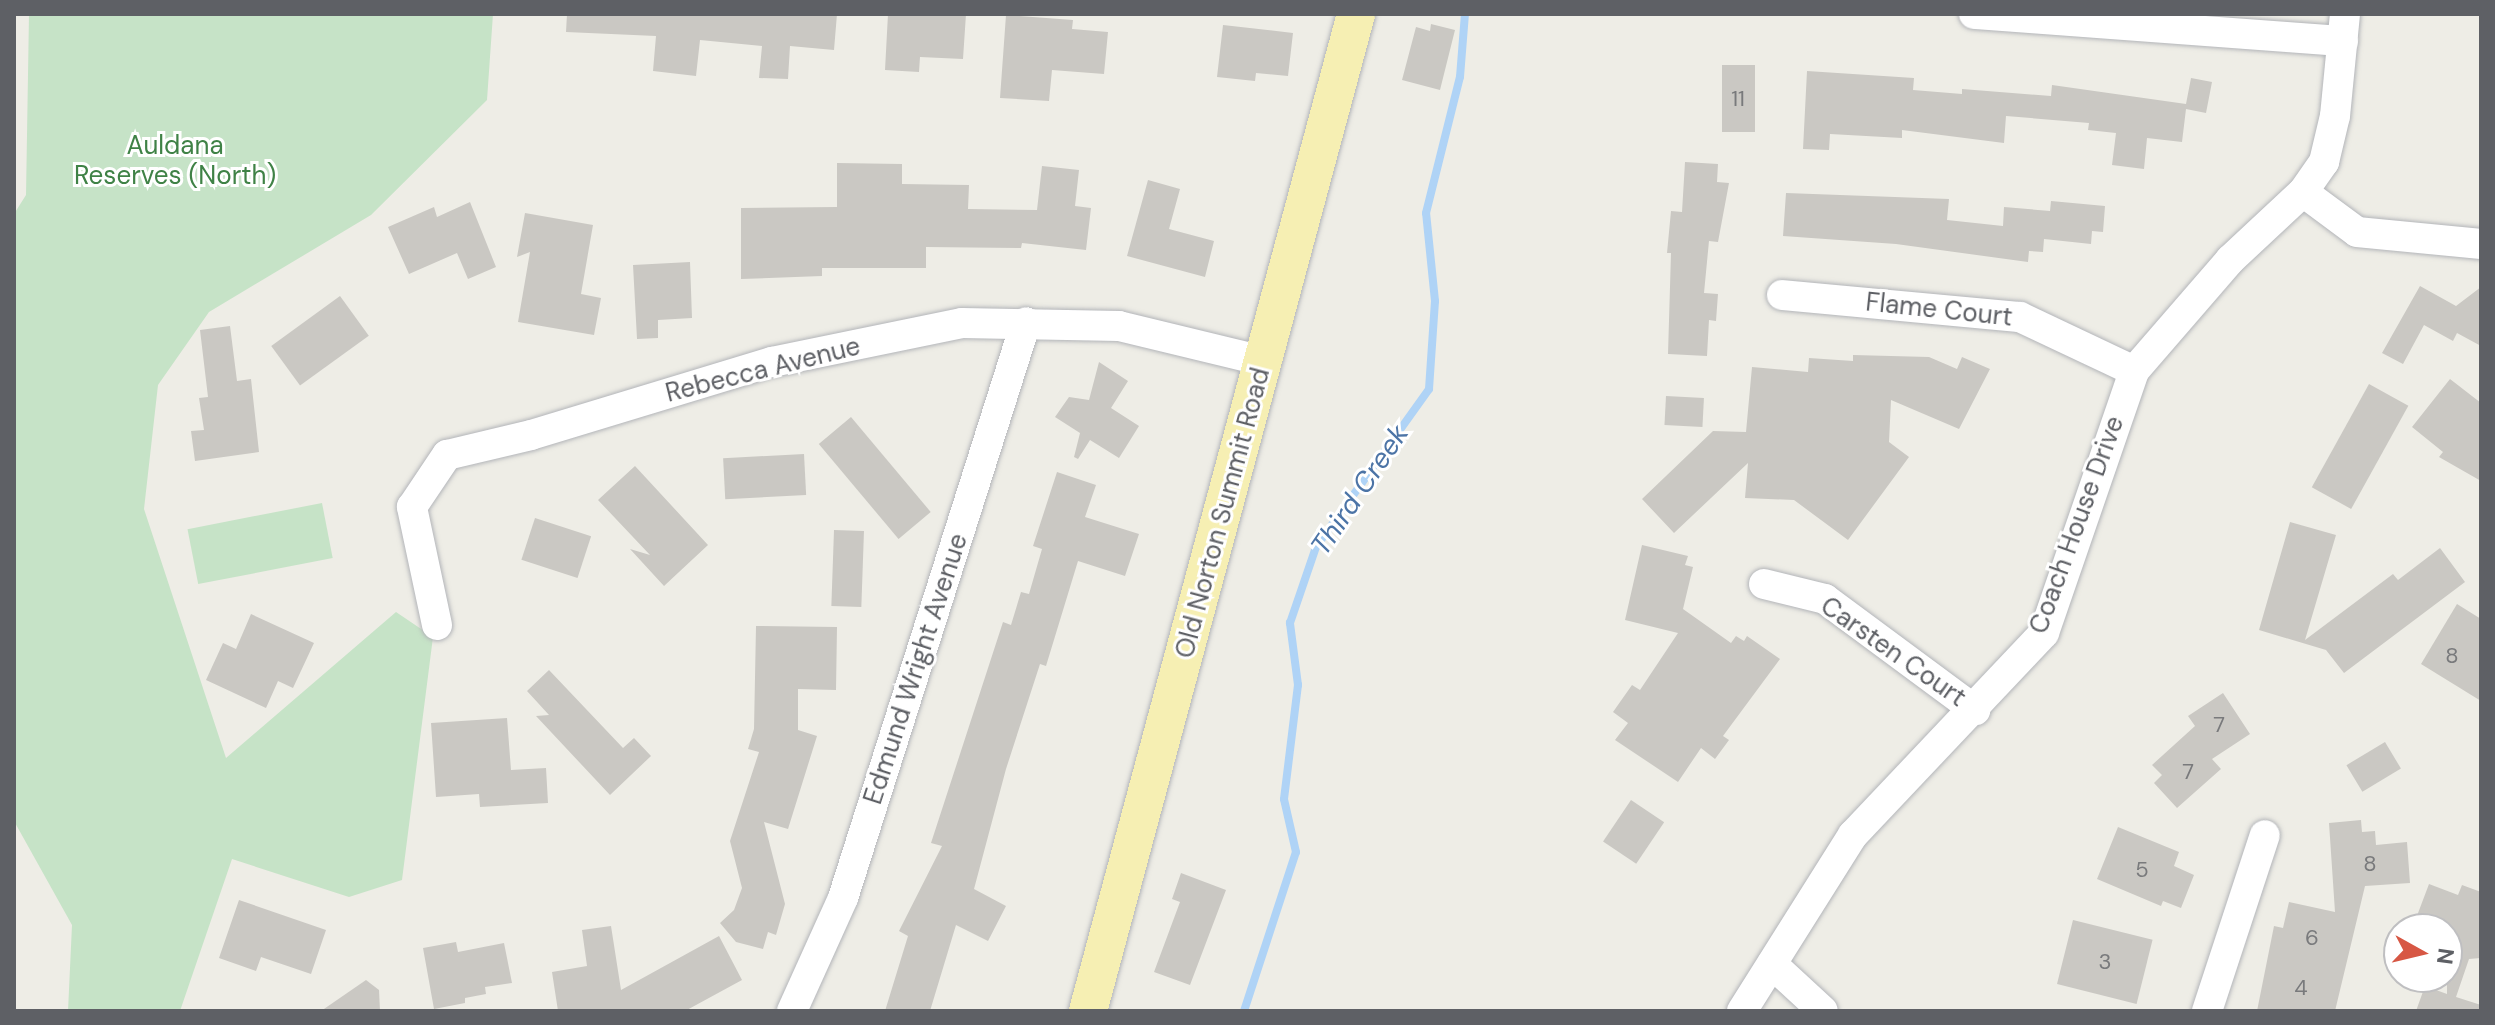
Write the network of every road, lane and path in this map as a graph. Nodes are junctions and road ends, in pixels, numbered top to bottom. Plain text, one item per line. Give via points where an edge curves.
1 (1356, 14) edge
2 (1974, 14) edge
3 (2344, 27) edge
4 (2303, 192) junction
5 (2481, 244) edge
6 (1782, 295) dead end
7 (1026, 322) junction
8 (1264, 361) junction
9 (2134, 371) junction
10 (1764, 584) dead end
11 (437, 625) dead end
12 (1975, 710) junction
13 (2265, 835) dead end
14 (1772, 964) junction
15 (792, 1011) edge
16 (1088, 1011) edge
17 (1742, 1011) edge
18 (1823, 1011) edge
19 (2207, 1011) edge

1 - 8 main road, Old Norton Summit Road
2 - 3 street
3 - 4 street, Coach House Drive via 2331,135 2324,162
4 - 5 street via 2357,232
4 - 9 street, Coach House Drive via 2230,260
6 - 9 street, Flame Court via 2020,317
7 - 8 street, Rebecca Avenue via 1119,326
7 - 11 street, Rebecca Avenue via 962,323 772,362 447,455 412,507
7 - 15 street, Edmund Wright Avenue via 843,898
8 - 16 main road, Old Norton Summit Road
9 - 12 street, Coach House Drive via 2044,633
10 - 12 street, Carsten Court via 1825,599
12 - 14 street, Coach House Drive via 1853,835
13 - 19 street
14 - 17 street, Coach House Drive
14 - 18 street

